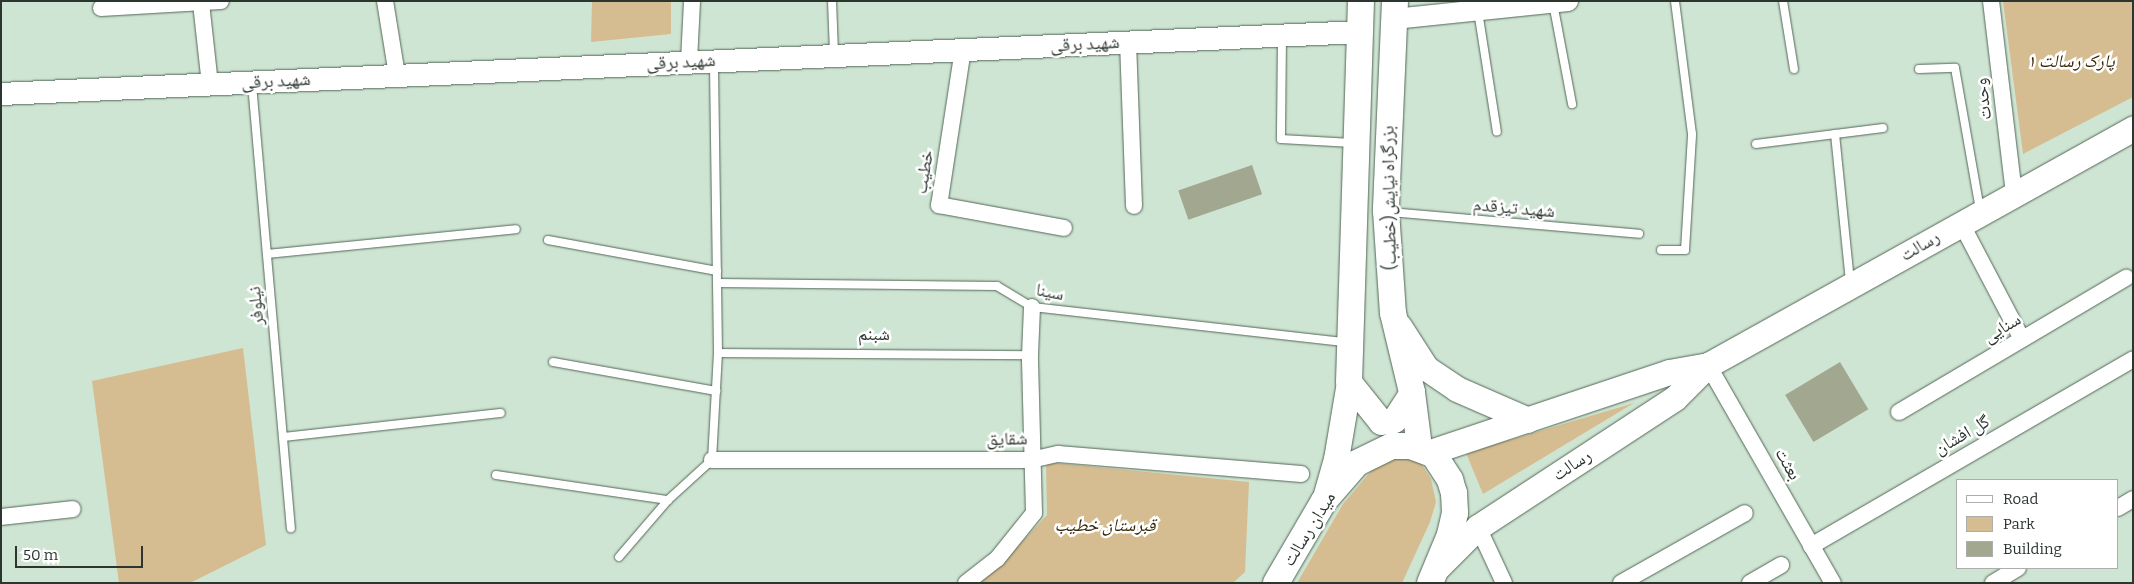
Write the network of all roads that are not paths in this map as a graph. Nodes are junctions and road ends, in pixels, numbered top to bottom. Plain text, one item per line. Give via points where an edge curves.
1 (221, 1) edge
2 (385, 1) edge
3 (692, 1) edge
4 (832, 1) edge
5 (1361, 1) edge
6 (1675, 1) edge
7 (1783, 1) edge
8 (1991, 1) edge
9 (1560, 2) edge
10 (201, 3) junction
11 (102, 8) dead end
12 (1394, 10) edge
13 (1478, 10) junction
14 (1360, 32) junction
15 (1282, 35) junction
16 (1128, 42) junction
17 (964, 49) junction
18 (834, 55) junction
19 (714, 60) junction
20 (689, 61) junction
21 (1794, 69) dead end
22 (1919, 69) dead end
23 (397, 75) junction
24 (252, 82) junction
25 (210, 84) junction
26 (1, 94) edge
27 (1572, 104) dead end
28 (1883, 128) dead end
29 (2133, 128) edge
30 (1497, 132) dead end
31 (1835, 134) junction
32 (1355, 143) junction
33 (1756, 144) dead end
34 (2014, 193) junction
35 (1134, 206) dead end
36 (1386, 211) junction
37 (1970, 217) junction
38 (1064, 228) dead end
39 (516, 229) dead end
40 (1639, 234) dead end
41 (548, 240) dead end
42 (1661, 250) dead end
43 (267, 254) junction
44 (718, 271) junction
45 (2126, 278) dead end
46 (718, 283) junction
47 (1850, 286) junction
48 (1032, 307) junction
49 (1393, 313) junction
50 (2022, 339) junction
51 (1348, 342) junction
52 (718, 353) junction
53 (1030, 355) junction
54 (2133, 359) edge
55 (553, 362) dead end
56 (1708, 365) junction
57 (1349, 382) junction
58 (716, 391) junction
59 (1412, 392) junction
60 (1899, 412) dead end
61 (501, 413) dead end
62 (1528, 420) junction
63 (283, 437) junction
64 (1424, 449) junction
65 (712, 460) junction
66 (1031, 460) junction
67 (1301, 474) dead end
68 (496, 475) dead end
69 (2133, 499) edge
70 (668, 500) junction
71 (1324, 501) junction
72 (2119, 507) edge
73 (73, 509) dead end
74 (1745, 513) dead end
75 (1, 517) edge
76 (1478, 527) junction
77 (291, 528) dead end
78 (1811, 546) junction
79 (619, 557) dead end
80 (1781, 564) dead end
81 (2016, 569) edge
82 (1434, 575) edge
83 (966, 583) edge
84 (1276, 583) edge
85 (1504, 583) edge
86 (1621, 583) edge
87 (1750, 583) edge
88 (1833, 583) edge
89 (1993, 583) edge

1 - 10 street
2 - 23 street
3 - 20 street
4 - 18 lane
5 - 14 highway, بزرگراه نیایش(خطیب)
6 - 42 lane via 1692,134 1685,250
7 - 21 lane
8 - 34 street, وحدت
9 - 13 street
9 - 27 lane
10 - 11 street
10 - 25 street
12 - 13 street
12 - 36 highway, بزرگراه نیایش(خطیب)
13 - 30 lane
14 - 15 main road, شهید برقی
14 - 32 highway, بزرگراه نیایش(خطیب)
15 - 16 main road, شهید برقی
15 - 32 lane via 1281,139
16 - 17 main road, شهید برقی
16 - 35 street
17 - 18 main road, شهید برقی
17 - 38 street, خطیب via 939,205
18 - 19 main road, شهید برقی
19 - 20 main road, شهید برقی
19 - 44 lane
20 - 23 main road, شهید برقی
22 - 37 lane via 1955,68
23 - 24 main road, شهید برقی
24 - 25 main road, شهید برقی
24 - 43 lane, نیلوفر
25 - 26 main road, شهید برقی
28 - 31 lane
29 - 34 main road, رسالت
31 - 33 lane
31 - 47 lane
32 - 51 highway, بزرگراه نیایش(خطیب)
34 - 37 main road, رسالت
36 - 40 lane, شهید تیزقدم
36 - 49 highway, بزرگراه نیایش(خطیب)
37 - 47 main road, رسالت
37 - 50 street
39 - 43 lane
41 - 44 lane
43 - 63 lane, نیلوفر
44 - 46 lane
45 - 50 street, سنایی
46 - 48 lane, سینا via 997,286
46 - 52 lane
47 - 56 main road, رسالت
48 - 51 lane, سینا
48 - 53 street
49 - 59 highway, بزرگراه نیایش(خطیب)
49 - 62 main road via 1406,341 1426,368 1457,389
50 - 60 street, سنایی
51 - 57 highway, بزرگراه نیایش(خطیب)
52 - 53 lane, شبنم
52 - 58 lane
53 - 66 street
54 - 78 street, گل افشان
55 - 58 lane
56 - 62 main road, رسالت via 1669,372
56 - 76 main road, رسالت via 1675,398
56 - 78 street, بعثت
57 - 59 main road via 1381,422 1394,420
57 - 71 main road via 1336,459
58 - 65 lane
59 - 64 main road
61 - 63 lane
62 - 64 main road, رسالت
63 - 77 lane, نیلوفر
64 - 71 highway, میدان رسالت via 1392,446 1374,452 1356,463
64 - 82 highway via 1450,480 1455,503 1450,535
65 - 66 street, شقایق
65 - 70 lane
66 - 67 street, شقایق via 1058,454
66 - 83 street via 1034,513 997,559
68 - 70 lane
69 - 72 street
70 - 79 lane
71 - 84 highway, میدان رسالت
73 - 75 street
74 - 86 street
76 - 82 main road, رسالت
76 - 85 street
78 - 88 street, بعثت
80 - 87 street
81 - 89 street

